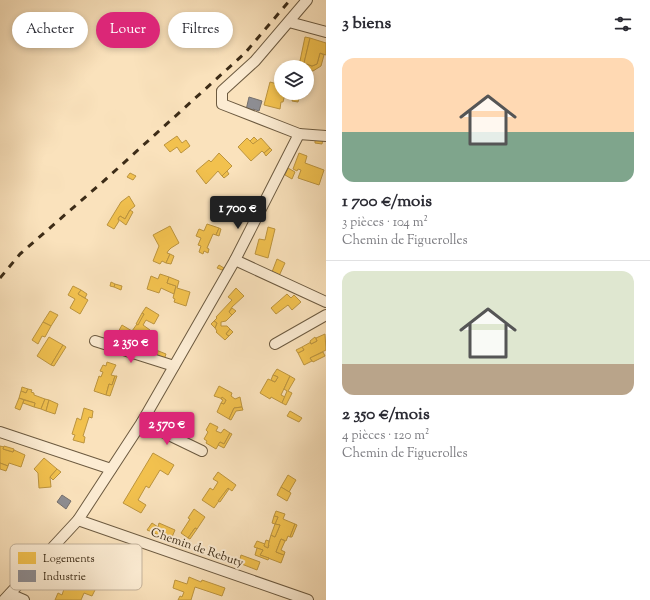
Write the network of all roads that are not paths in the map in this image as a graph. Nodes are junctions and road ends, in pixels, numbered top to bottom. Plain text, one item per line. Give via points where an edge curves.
1 (307, 0) edge
2 (289, 22) junction
3 (326, 32) edge
4 (299, 134) junction
5 (326, 136) edge
6 (235, 260) junction
7 (326, 302) edge
8 (326, 315) edge
9 (95, 341) dead end
10 (275, 344) dead end
11 (174, 366) junction
12 (142, 422) junction
13 (0, 432) edge
14 (202, 451) dead end
15 (112, 469) junction
16 (78, 520) junction
17 (56, 544) edge
18 (7, 597) edge
19 (293, 598) edge
20 (24, 600) edge
21 (308, 600) edge

1 - 2 street
2 - 3 street
2 - 4 street via 253,63 222,91 222,104
4 - 5 street
4 - 6 street
6 - 7 street
6 - 11 street
8 - 10 street
9 - 11 street
11 - 12 street
12 - 14 street
12 - 15 street
13 - 15 street
15 - 16 street
16 - 17 street
16 - 19 street, Chemin de Rebuty
18 - 20 street
19 - 21 street, Chemin de Rebuty

